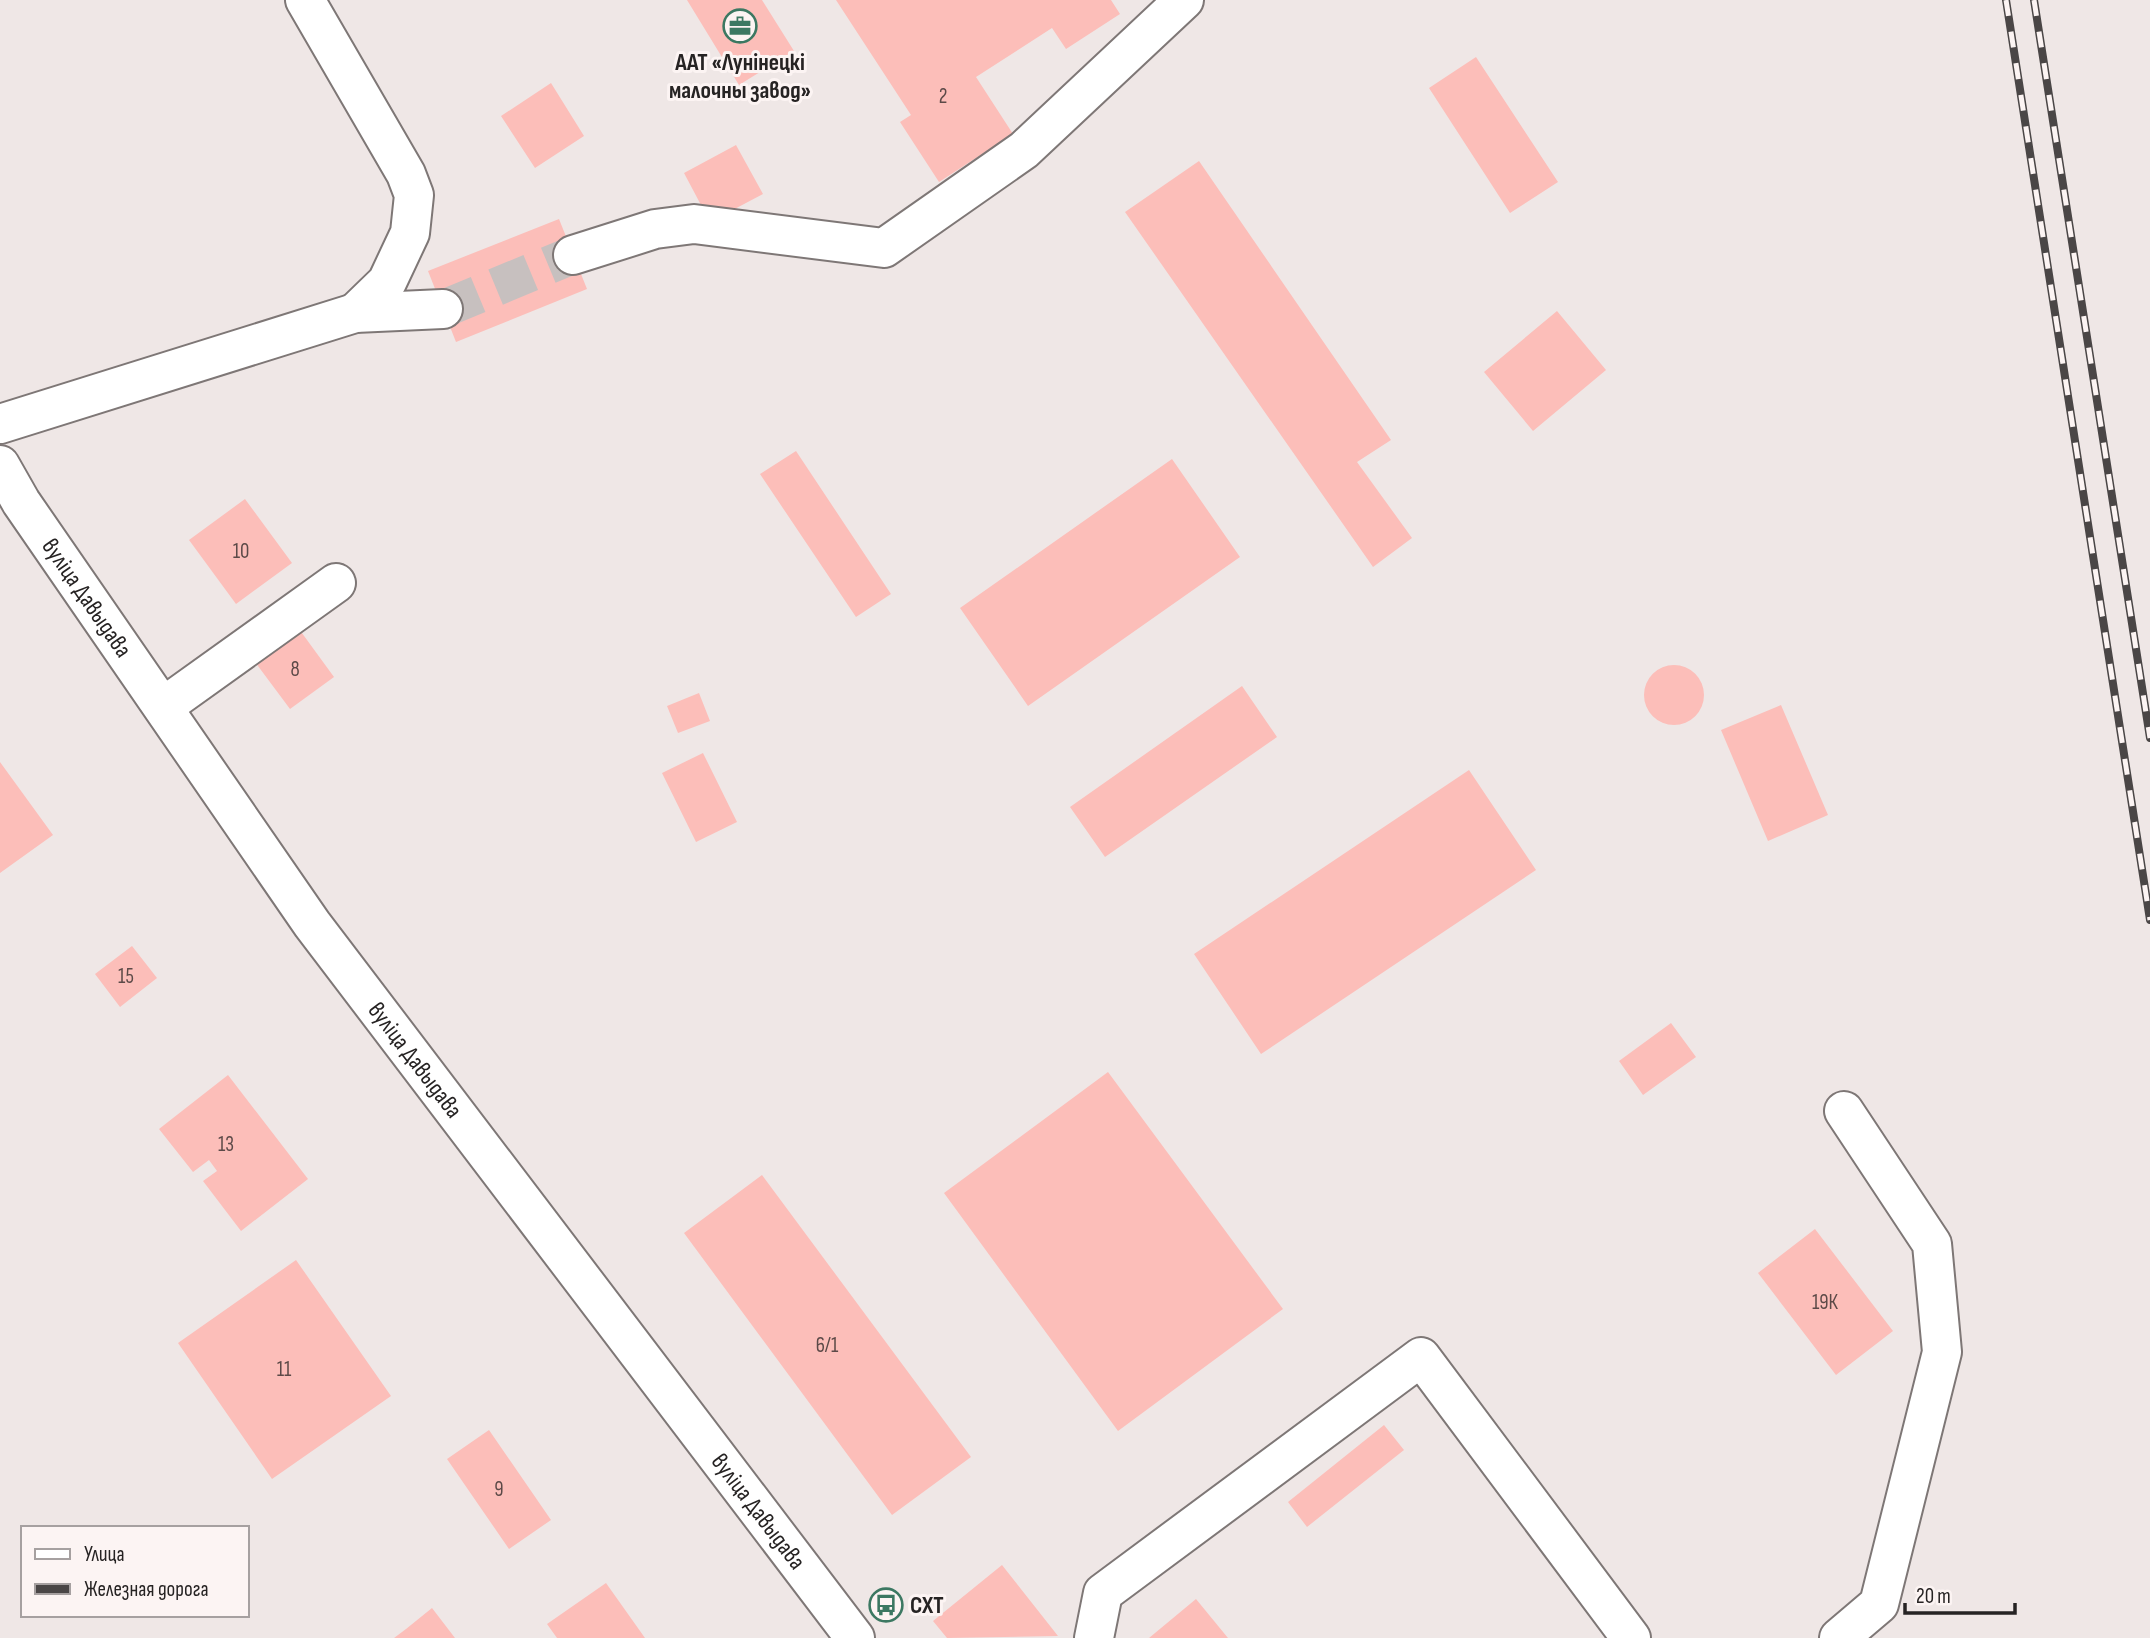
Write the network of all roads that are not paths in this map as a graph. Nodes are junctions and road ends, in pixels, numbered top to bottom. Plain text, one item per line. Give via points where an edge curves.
1 (306, 0) edge
2 (1184, 0) edge
3 (573, 255) tunnel mouth
4 (443, 309) tunnel mouth
5 (355, 313) junction
6 (0, 424) edge
7 (0, 465) edge
8 (336, 583) dead end
9 (163, 707) junction
10 (1844, 1111) dead end
11 (855, 1638) edge
12 (1094, 1638) edge
13 (1631, 1638) edge
14 (1839, 1638) edge

1 - 5 street via 414,195 410,233 387,282
2 - 3 street via 1024,150 884,248 694,224 655,229
4 - 5 street
5 - 6 street
7 - 9 street, вуліца Давыдава
8 - 9 street
9 - 11 street, вуліца Давыдава via 312,924
10 - 14 street via 1932,1244 1942,1352 1879,1604
12 - 13 street via 1103,1593 1421,1357

